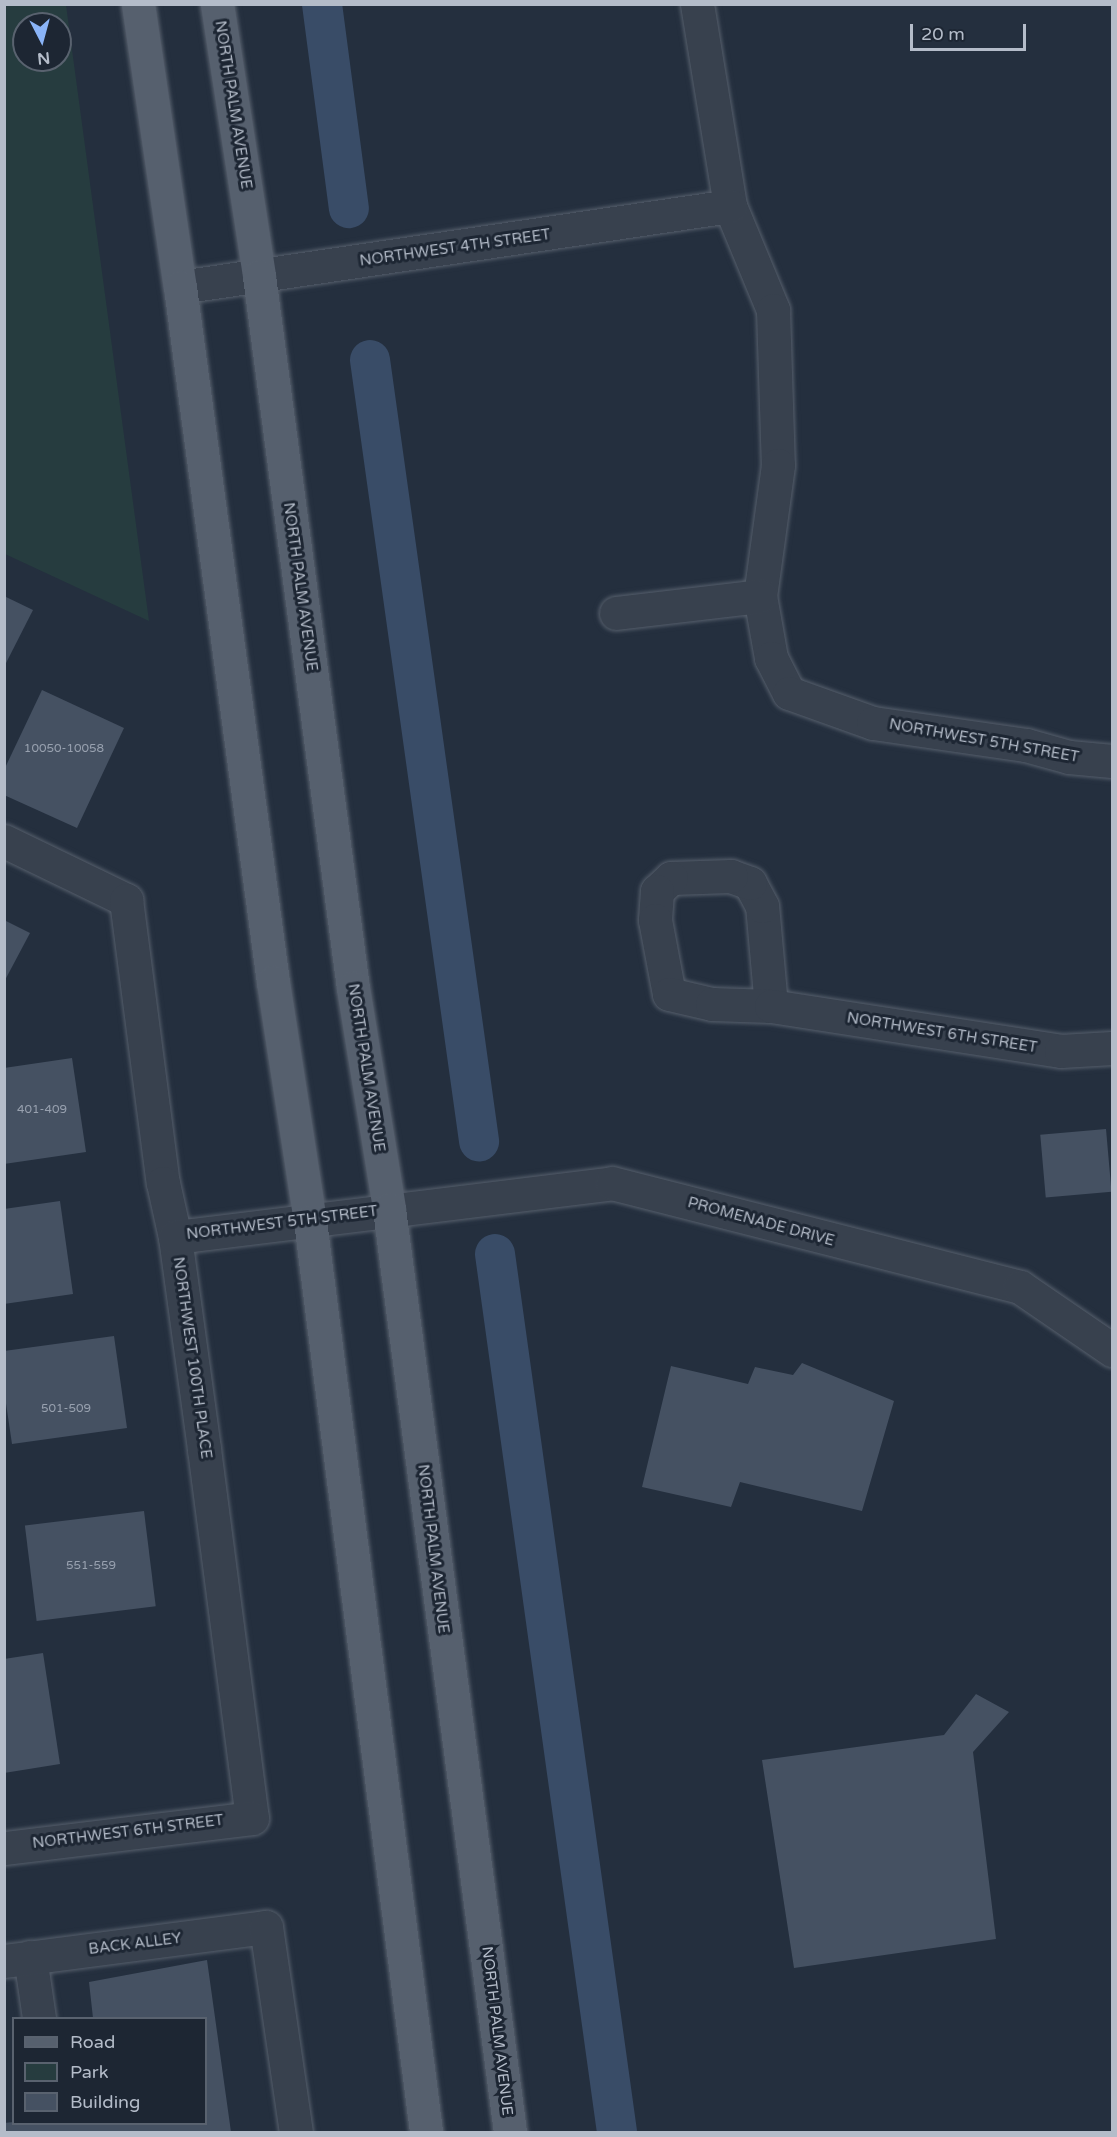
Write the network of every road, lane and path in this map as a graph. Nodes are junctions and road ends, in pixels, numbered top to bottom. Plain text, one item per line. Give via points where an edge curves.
1 (138, 4) edge
2 (217, 4) edge
3 (697, 4) edge
4 (730, 206) junction
5 (259, 276) junction
6 (180, 287) junction
7 (760, 596) junction
8 (616, 613) dead end
9 (1112, 761) edge
10 (1113, 768) edge
11 (4, 841) edge
12 (771, 1006) junction
13 (1113, 1048) edge
14 (389, 1209) junction
15 (310, 1221) junction
16 (175, 1237) junction
17 (1113, 1350) edge
18 (252, 1818) joint
19 (4, 1848) edge
20 (17, 1959) edge
21 (38, 2017) edge
22 (296, 2133) edge
23 (426, 2133) edge
24 (510, 2133) edge

1 - 6 main road
2 - 5 main road, NORTH PALM AVENUE
3 - 4 street
4 - 5 street, NORTHWEST 4TH STREET
4 - 7 street via 773,310 778,465
5 - 6 street, NORTHWEST 4TH STREET
5 - 14 main road, NORTH PALM AVENUE via 353,988
6 - 15 main road via 273,982
7 - 8 street
7 - 9 street, NORTHWEST 5TH STREET via 771,658 789,693 873,723
9 - 10 street
11 - 16 street, NORTHWEST 100TH PLACE via 126,900 163,1184
12 - 12 street, NORTHWEST 6TH STREET via 712,1004 669,994 655,920 657,891 671,878 731,876 750,883 762,906
12 - 13 street, NORTHWEST 6TH STREET via 1061,1051
14 - 15 street, NORTHWEST 5TH STREET
14 - 17 street, PROMENADE DRIVE via 612,1183 1020,1287
14 - 24 main road, NORTH PALM AVENUE
15 - 16 street, NORTHWEST 5TH STREET
15 - 23 main road
16 - 18 street, NORTHWEST 100TH PLACE
18 - 19 street, NORTHWEST 6TH STREET
20 - 21 street
20 - 22 street, BACK ALLEY via 266,1927

